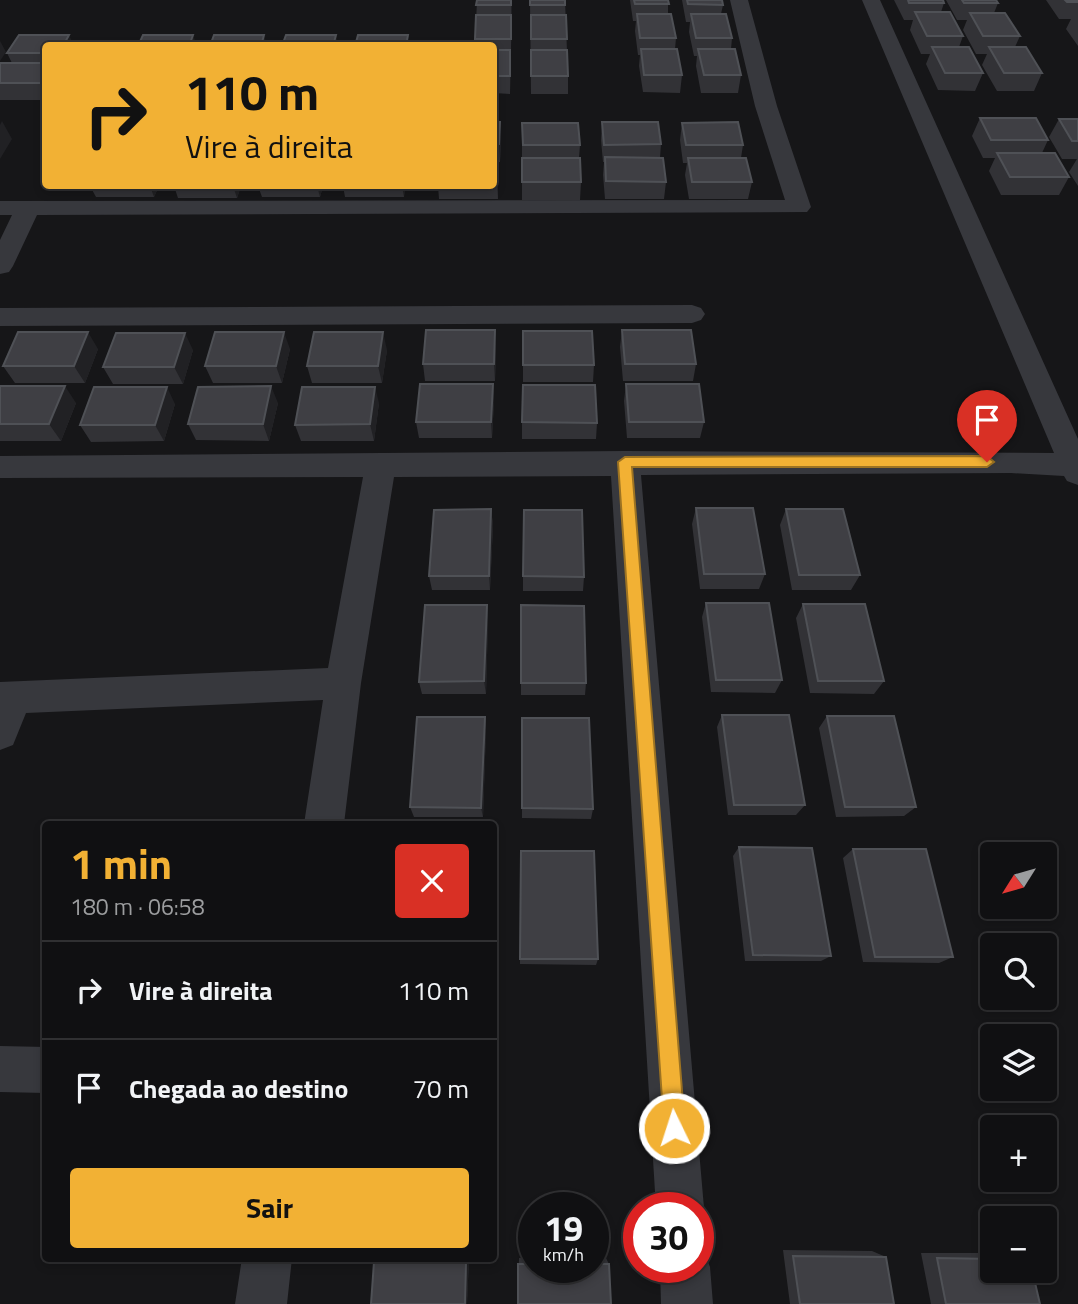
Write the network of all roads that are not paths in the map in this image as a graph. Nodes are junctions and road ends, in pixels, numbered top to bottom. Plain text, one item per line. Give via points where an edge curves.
1 (739, 0) edge
2 (871, 0) edge
3 (0, 208) edge
4 (27, 208) junction
5 (0, 265) edge
6 (692, 314) dead end
7 (0, 317) edge
8 (625, 462) junction
9 (0, 467) edge
10 (380, 467) junction
11 (1076, 469) edge
12 (343, 683) junction
13 (6, 699) edge
14 (0, 733) edge
15 (324, 821) edge
16 (0, 1069) edge
17 (42, 1070) edge
18 (679, 1192) edge
19 (266, 1262) edge
20 (686, 1283) edge
21 (261, 1304) edge
22 (687, 1304) edge

1 - 4 street via 766,106 799,207
2 - 11 street
3 - 4 street
4 - 5 street
6 - 7 street
8 - 10 street
8 - 11 street via 1011,462
8 - 18 street
9 - 10 street
10 - 12 street
12 - 13 street
12 - 15 street
13 - 14 street
16 - 17 street
19 - 21 street
20 - 22 street

